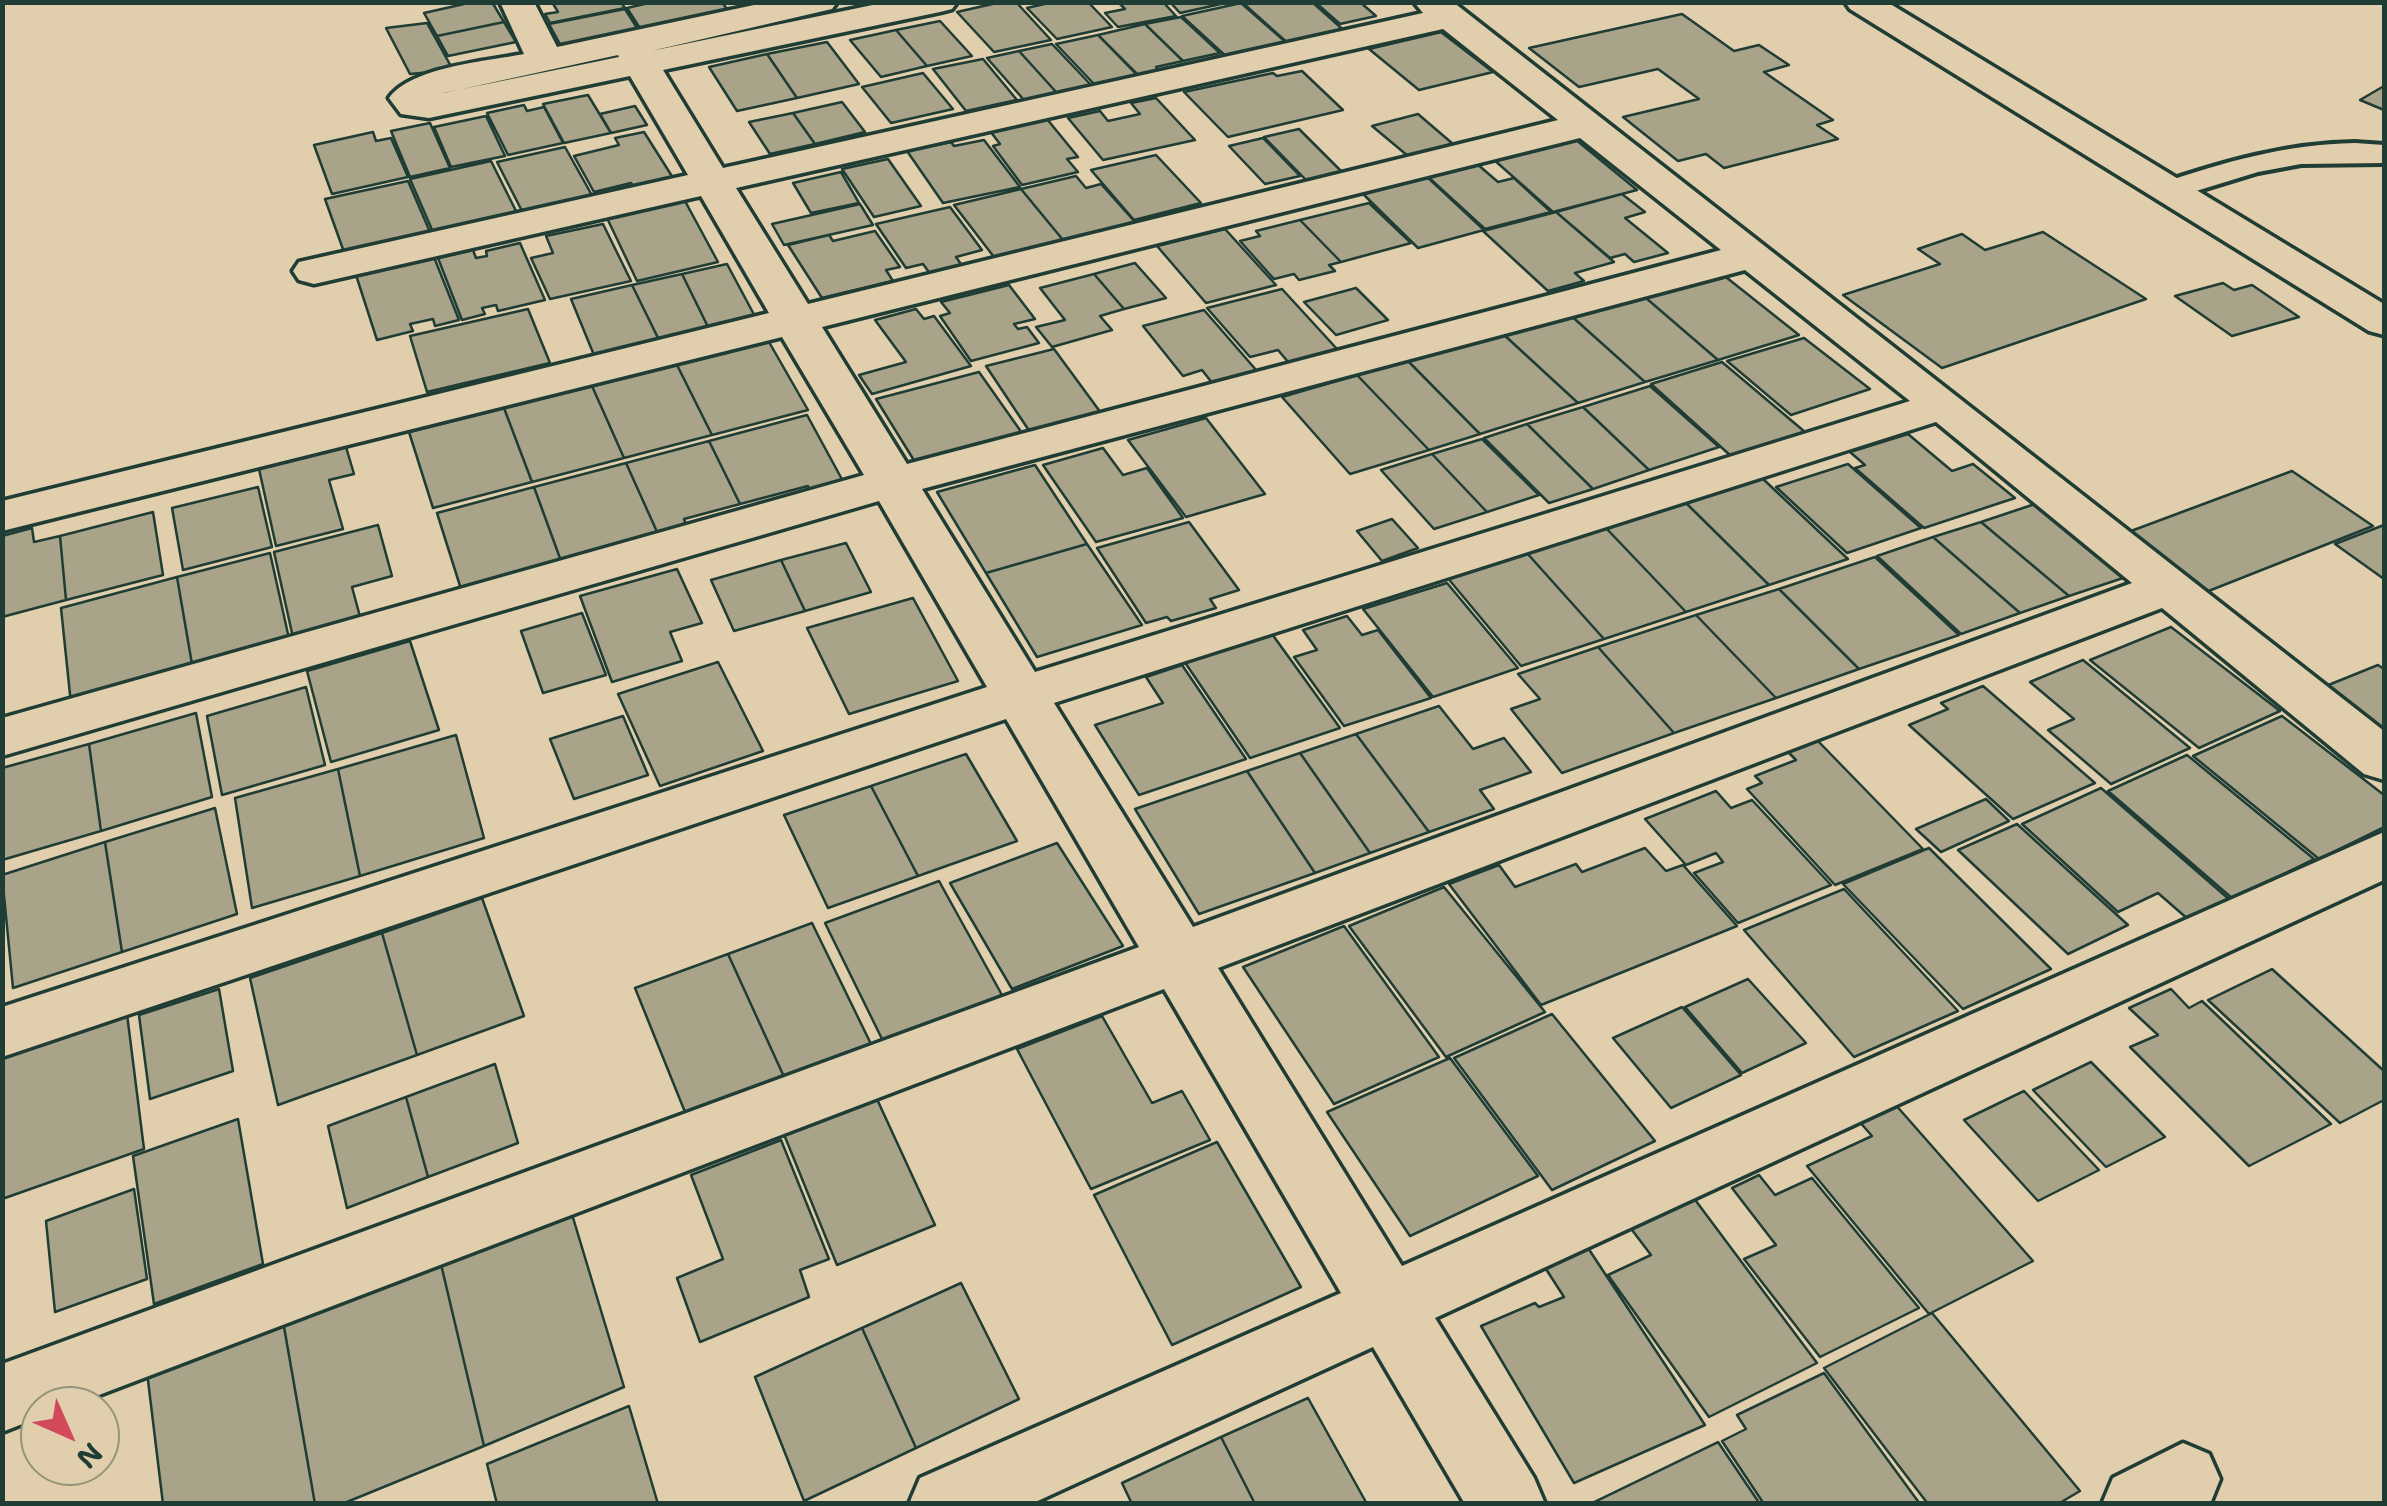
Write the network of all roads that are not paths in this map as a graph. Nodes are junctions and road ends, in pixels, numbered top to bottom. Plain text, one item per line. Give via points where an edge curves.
1 (517, 2) edge
2 (820, 2) edge
3 (940, 2) edge
4 (1862, 2) edge
5 (1441, 10) edge
6 (762, 17) edge
7 (634, 52) junction
8 (545, 60) junction
9 (1586, 125) junction
10 (2384, 154) edge
11 (712, 183) junction
12 (2170, 190) junction
13 (1752, 255) junction
14 (314, 271) dead end
15 (796, 322) junction
16 (2384, 322) edge
17 (1943, 405) junction
18 (893, 482) junction
19 (2, 516) edge
20 (2169, 587) junction
21 (1020, 695) junction
22 (2, 737) edge
23 (2384, 760) edge
24 (2384, 853) edge
25 (1180, 960) junction
26 (2, 1032) edge
27 (1386, 1304) junction
28 (2, 1398) edge
29 (946, 1504) edge
30 (1507, 1504) edge

1 - 8 street
2 - 6 street
3 - 6 street
4 - 12 street
5 - 9 street
5 - 11 street
6 - 7 street
7 - 8 street
7 - 8 street via 428,107 409,103 412,94 432,84
7 - 11 street
9 - 13 street
9 - 15 street
10 - 12 lane via 2268,158
11 - 14 street
11 - 15 street
12 - 16 street
13 - 17 street
13 - 18 street
15 - 18 street
15 - 19 street
17 - 20 street
17 - 21 street
18 - 21 street
18 - 22 street
20 - 23 street
20 - 25 street
21 - 25 street
21 - 26 street
24 - 27 street
25 - 27 street
25 - 28 street
27 - 29 street
27 - 30 street

